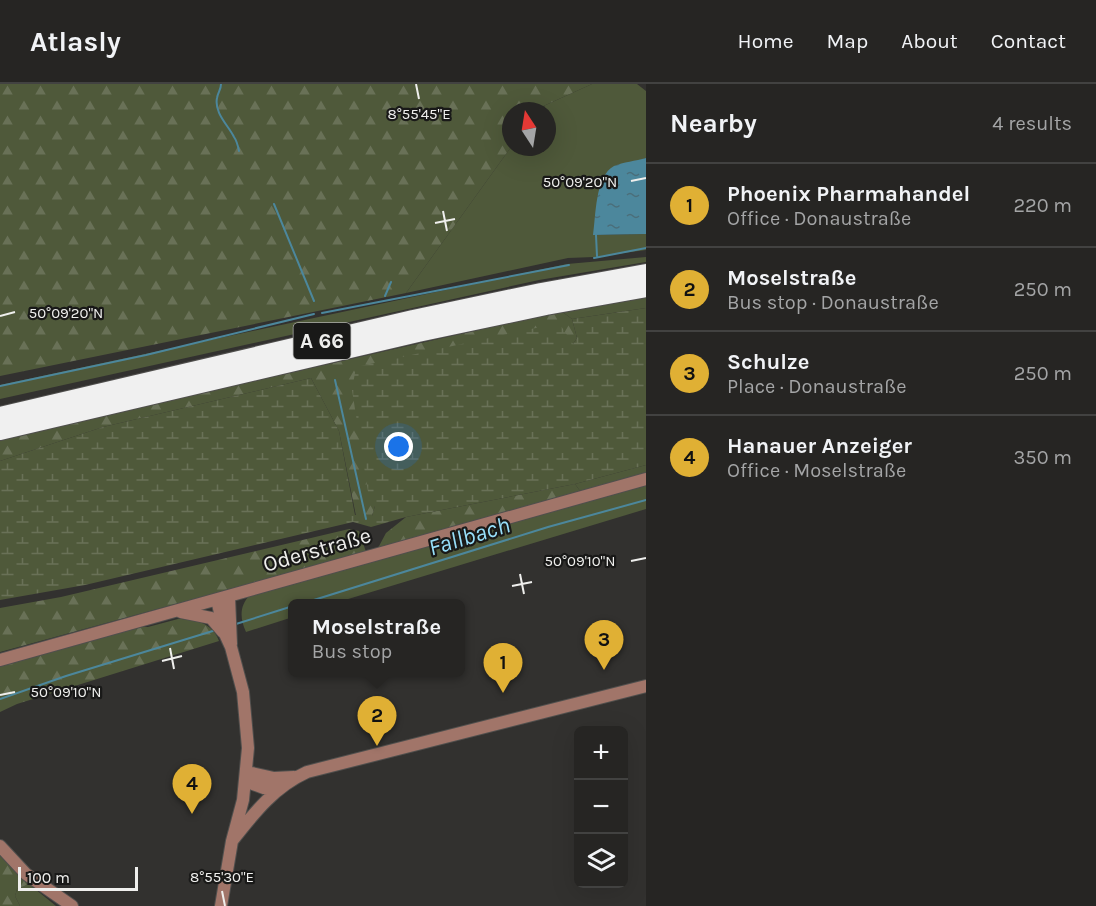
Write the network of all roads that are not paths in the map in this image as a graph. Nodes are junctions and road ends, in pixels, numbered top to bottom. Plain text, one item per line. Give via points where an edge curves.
1 (646, 273) edge
2 (646, 288) edge
3 (0, 416) edge
4 (0, 431) edge
5 (646, 479) edge
6 (223, 598) junction
7 (174, 611) junction
8 (225, 625) junction
9 (0, 660) edge
10 (646, 686) edge
11 (247, 772) junction
12 (298, 776) junction
13 (278, 789) junction
14 (232, 841) junction
15 (0, 846) edge
16 (72, 906) edge
17 (221, 906) edge

1 - 3 highway, A 66 via 413,319
2 - 4 highway, A 66 via 418,333
5 - 6 street, Oderstraße
6 - 7 street, Oderstraße
6 - 8 street
7 - 8 street via 202,615
7 - 9 street, Oderstraße
8 - 11 street via 245,705
10 - 12 street
11 - 12 street via 274,778
11 - 13 street via 253,784
11 - 14 street
12 - 13 street
13 - 14 street
14 - 17 street
15 - 16 street via 26,874

